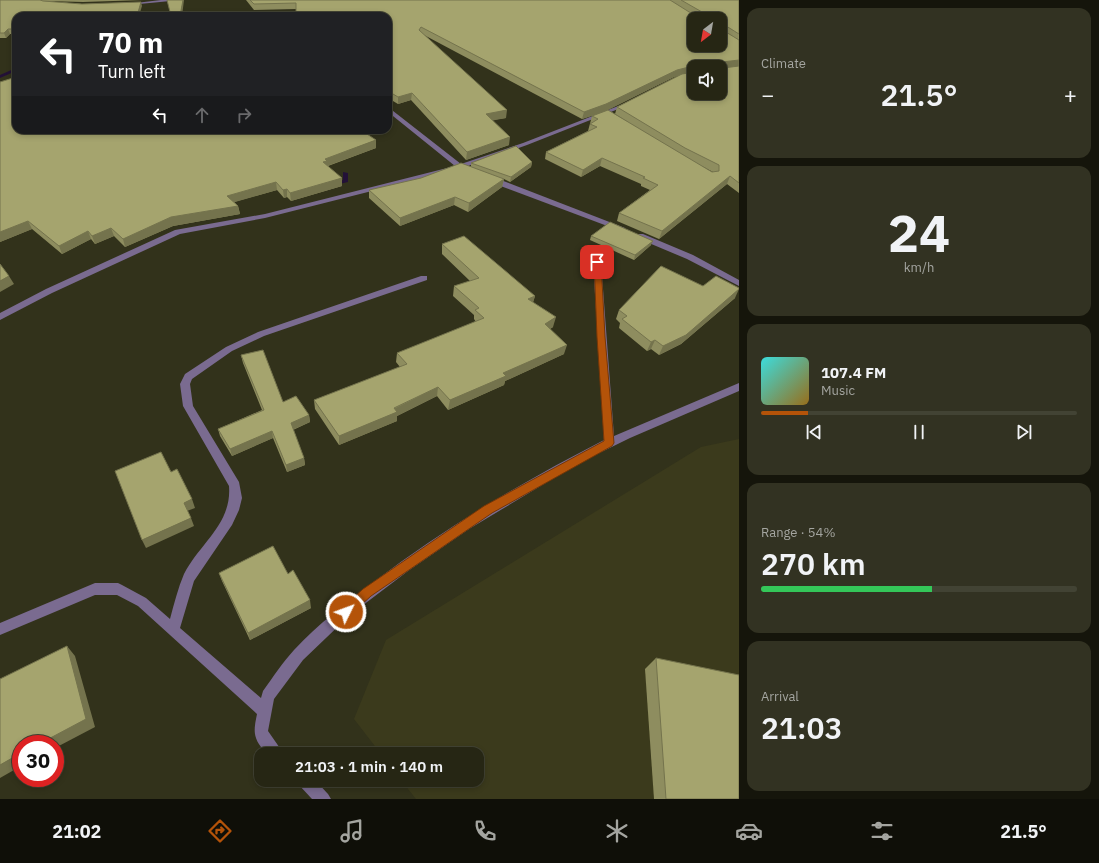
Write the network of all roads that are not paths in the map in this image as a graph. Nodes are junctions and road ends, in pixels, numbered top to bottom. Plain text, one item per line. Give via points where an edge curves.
1 (179, 0) edge
2 (119, 5) edge
3 (633, 101) edge
4 (392, 112) edge
5 (458, 167) junction
6 (597, 262) dead end
7 (424, 278) dead end
8 (739, 283) edge
9 (0, 317) edge
10 (739, 387) edge
11 (609, 443) junction
12 (0, 629) edge
13 (172, 631) junction
14 (263, 710) junction
15 (271, 747) edge
16 (311, 787) edge
17 (323, 799) edge

1 - 2 street
3 - 5 street via 609,115
4 - 5 street
5 - 8 street via 630,232 690,257
5 - 9 street via 266,216 178,232 49,291
6 - 11 street
7 - 13 street via 261,334 229,349 188,377 185,384 188,406 235,486 238,496 234,510 189,578
10 - 11 street
11 - 14 street via 488,510 367,592 304,650 271,688
12 - 13 street via 47,607 95,589 118,589 142,602
13 - 14 street
14 - 15 street via 261,730
16 - 17 street

